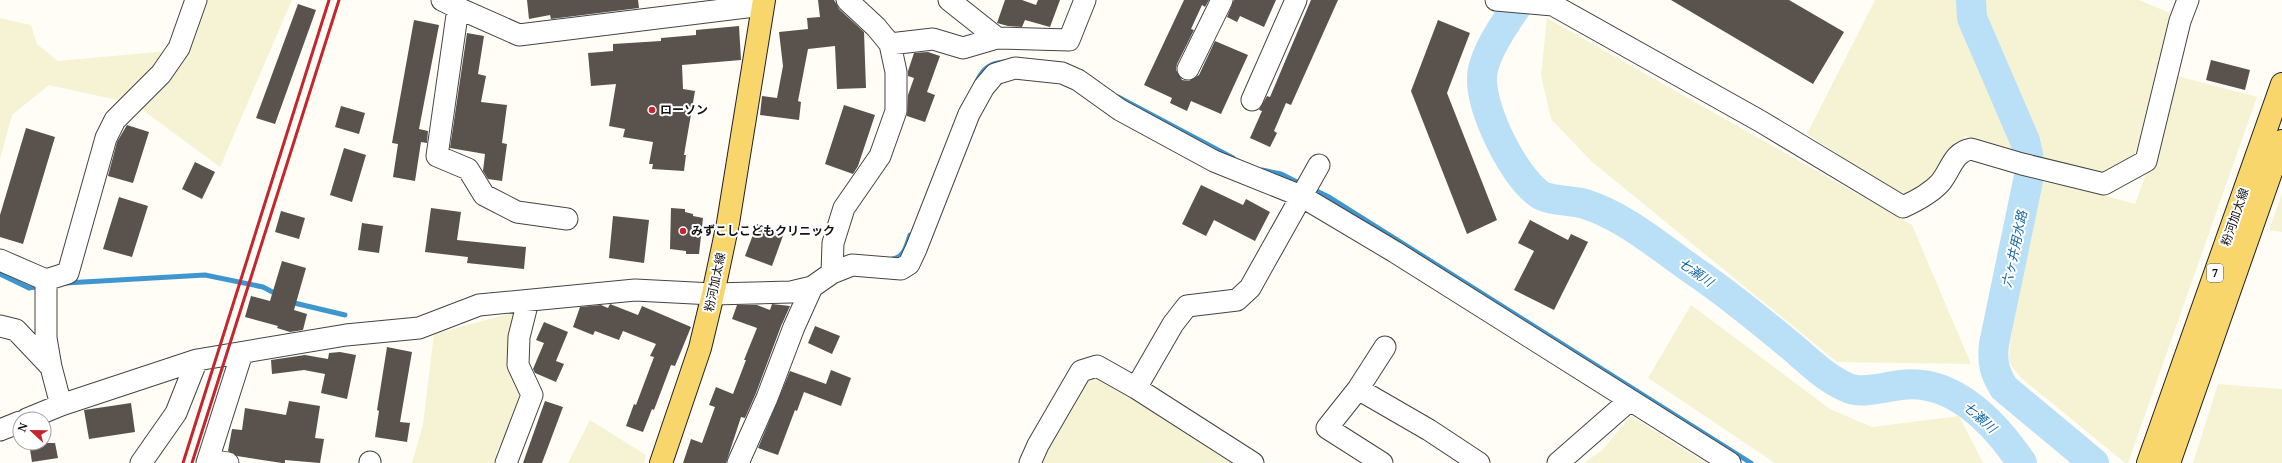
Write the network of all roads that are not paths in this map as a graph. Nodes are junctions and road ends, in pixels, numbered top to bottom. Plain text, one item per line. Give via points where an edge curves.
1 (196, 0) edge
2 (846, 0) edge
3 (949, 0) edge
4 (1085, 0) edge
5 (1222, 0) edge
6 (1296, 0) edge
7 (1498, 0) edge
8 (2188, 0) edge
9 (763, 2) edge
10 (450, 4) edge
11 (997, 38) junction
12 (890, 44) junction
13 (1188, 69) dead end
14 (2282, 84) edge
15 (1252, 100) dead end
16 (2282, 141) edge
17 (1319, 165) dead end
18 (1302, 193) junction
19 (567, 219) dead end
20 (0, 260) edge
21 (832, 273) junction
22 (46, 280) junction
23 (812, 287) junction
24 (713, 294) junction
25 (528, 301) junction
26 (0, 326) edge
27 (1385, 347) dead end
28 (242, 354) junction
29 (197, 360) junction
30 (51, 367) junction
31 (1136, 388) junction
32 (1358, 389) junction
33 (1630, 400) junction
34 (61, 404) junction
35 (45, 411) edge
36 (12, 425) edge
37 (0, 430) edge
38 (215, 462) edge
39 (141, 463) edge
40 (506, 463) edge
41 (661, 463) edge
42 (738, 463) edge
43 (1030, 463) edge
44 (1253, 463) edge
45 (1382, 463) edge
46 (1479, 463) edge
47 (1558, 463) edge
48 (1730, 463) edge
49 (2148, 463) edge
50 (2169, 463) edge

1 - 22 street via 179,48 160,74 115,120 106,138 68,273
2 - 12 street via 876,27
3 - 11 street
4 - 11 street via 1069,40
5 - 13 street
6 - 15 street
7 - 8 street via 1553,6 1760,121 1903,207 1920,199 1940,182 1963,150 1971,149 2104,184 2146,161 2180,21
9 - 10 street via 519,35
9 - 24 main road, 粉河加太線 via 728,223
10 - 19 street via 437,156 468,169 484,195 517,212
11 - 12 street via 963,48 933,39
12 - 21 street via 896,72 896,111 880,156 844,208 833,243
14 - 49 main road, 粉河加太線 / 7
16 - 50 main road, 粉河加太線 / 7
17 - 18 street
18 - 21 street via 1214,161 1120,110 1078,80 1062,73 1015,68 995,74 984,87 969,114 909,264 901,269 852,265
18 - 31 street via 1250,288 1237,300 1188,306 1173,324
18 - 33 street
20 - 22 street
21 - 23 street
22 - 30 street via 46,338
23 - 24 street via 791,292
23 - 42 street
24 - 25 street via 635,290
24 - 41 main road, 粉河加太線 via 700,348
25 - 28 street via 479,305 419,328 346,335
25 - 40 street via 519,337 518,365 532,395
26 - 30 street via 16,330
27 - 32 street
28 - 29 street
28 - 38 street
29 - 34 street
29 - 39 street via 176,413
30 - 34 street
31 - 43 street via 1097,366 1081,371
31 - 44 street
32 - 45 street via 1327,428
32 - 46 street via 1429,430
33 - 47 street
33 - 48 street
34 - 35 street
36 - 37 street

